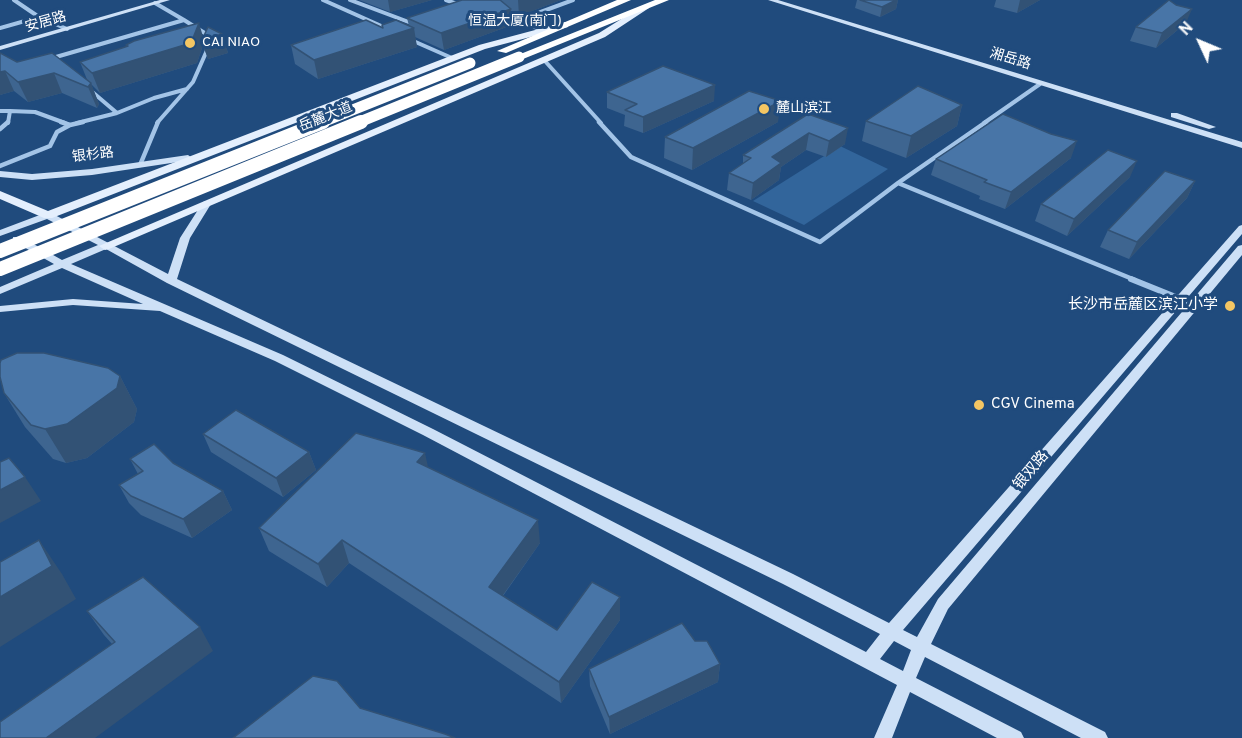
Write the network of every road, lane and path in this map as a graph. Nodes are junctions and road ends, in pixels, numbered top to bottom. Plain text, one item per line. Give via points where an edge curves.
1 (14, 0) edge
2 (323, 0) edge
3 (350, 0) edge
4 (446, 0) edge
5 (573, 0) edge
6 (626, 0) edge
7 (664, 0) edge
8 (771, 0) edge
9 (786, 0) edge
10 (162, 1) edge
11 (500, 7) edge
12 (645, 8) junction
13 (453, 10) edge
14 (39, 17) junction
15 (184, 20) junction
16 (519, 20) junction
17 (422, 21) edge
18 (567, 25) junction
19 (0, 28) edge
20 (67, 29) junction
21 (543, 31) junction
22 (393, 32) edge
23 (403, 36) edge
24 (0, 48) edge
25 (452, 58) junction
26 (48, 59) edge
27 (544, 60) junction
28 (1040, 84) junction
29 (87, 87) edge
30 (187, 89) junction
31 (0, 111) edge
32 (10, 111) junction
33 (117, 113) junction
34 (70, 125) junction
35 (0, 129) edge
36 (1242, 136) edge
37 (1242, 145) edge
38 (188, 159) junction
39 (140, 165) junction
40 (0, 166) edge
41 (0, 174) edge
42 (898, 183) junction
43 (0, 195) edge
44 (206, 204) junction
45 (48, 214) junction
46 (1242, 228) edge
47 (1, 232) edge
48 (105, 246) junction
49 (1242, 248) edge
50 (0, 251) edge
51 (63, 265) junction
52 (0, 269) edge
53 (171, 281) junction
54 (0, 291) edge
55 (1179, 298) junction
56 (1193, 304) junction
57 (167, 308) junction
58 (0, 309) edge
59 (892, 631) junction
60 (921, 646) junction
61 (868, 661) junction
62 (905, 681) junction
63 (883, 738) edge
64 (1015, 738) edge
65 (1099, 738) edge

1 - 14 street
2 - 22 street
3 - 17 street via 411,25
4 - 13 street via 464,6
5 - 16 street
6 - 18 highway, 岳麓大道
7 - 12 highway, 岳麓大道
8 - 28 main road, 湘岳路
9 - 36 main road, 湘岳路
10 - 15 street
10 - 20 main road, 安居路
11 - 16 street
12 - 27 main road via 602,35
12 - 52 highway, 岳麓大道, bridge
14 - 19 street
14 - 20 street
15 - 26 street
15 - 30 street via 213,38
16 - 21 street
18 - 21 main road
18 - 50 highway, 岳麓大道, bridge
20 - 24 main road, 安居路
21 - 25 main road
23 - 25 street
25 - 38 main road
27 - 42 street via 631,157 820,242
27 - 44 main road
28 - 37 main road, 湘岳路
28 - 42 street
29 - 33 street
30 - 33 street
30 - 39 street via 154,126
31 - 32 street
32 - 34 street via 35,112
32 - 35 street via 8,123
33 - 34 street
34 - 40 street via 57,132 50,146
38 - 39 main road, 银杉路
38 - 45 main road
39 - 41 main road, 银杉路 via 32,177
42 - 55 street
43 - 45 main road
44 - 48 main road
44 - 53 main road via 185,238
45 - 47 main road
45 - 48 main road
46 - 55 main road, 银双路
47 - 51 main road
48 - 51 main road
48 - 53 main road
49 - 56 main road, 银双路
51 - 54 main road
51 - 57 main road
53 - 59 main road
55 - 56 street
55 - 59 main road, 银双路
56 - 60 main road, 银双路 via 943,604
57 - 58 main road via 73,302
57 - 61 main road via 429,432
59 - 60 main road
59 - 61 main road, 银双路
60 - 62 main road, 银双路
60 - 65 main road
61 - 62 main road
62 - 63 main road, 银双路
62 - 64 main road

